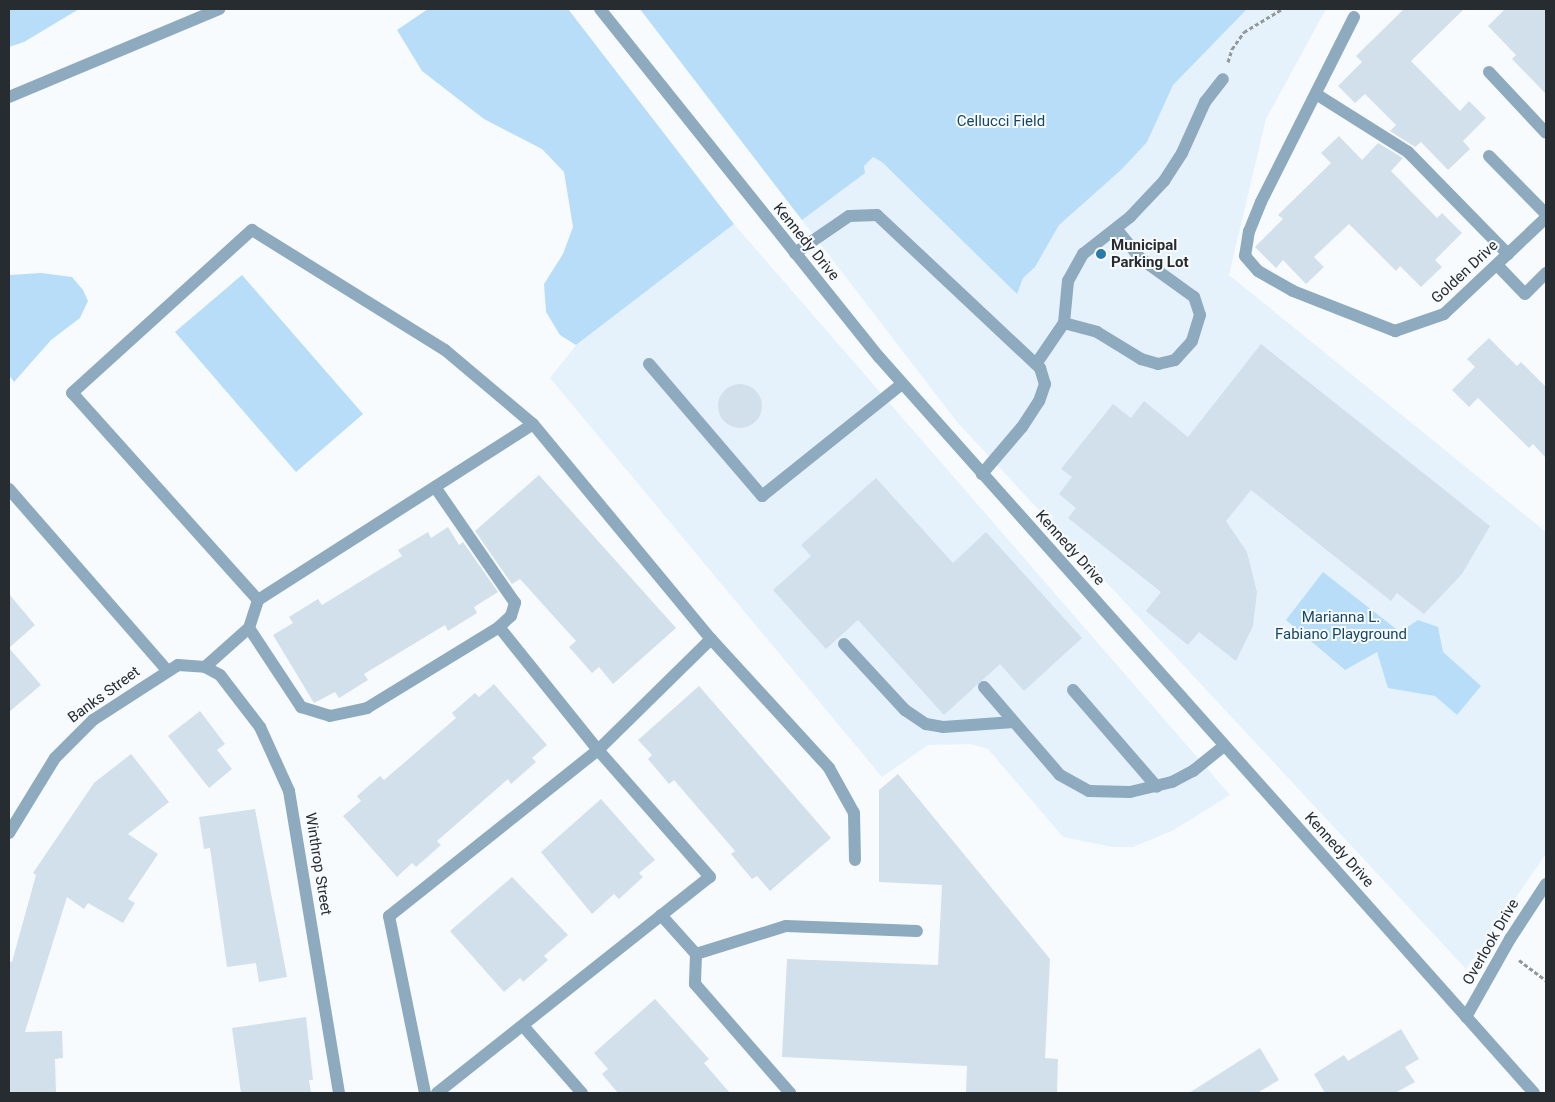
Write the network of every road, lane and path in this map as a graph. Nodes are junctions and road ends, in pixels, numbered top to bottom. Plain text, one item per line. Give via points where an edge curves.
1 (219, 9) edge
2 (600, 9) edge
3 (1282, 9) edge
4 (1354, 17) dead end
5 (1489, 72) dead end
6 (1223, 79) joint
7 (1316, 94) junction
8 (9, 97) edge
9 (1546, 133) edge
10 (1488, 156) dead end
11 (1546, 214) edge
12 (1546, 218) edge
13 (1116, 228) junction
14 (795, 253) junction
15 (1508, 254) junction
16 (1496, 265) junction
17 (1546, 273) edge
18 (1064, 323) junction
19 (649, 364) dead end
20 (1036, 364) junction
21 (902, 384) junction
22 (533, 424) junction
23 (982, 474) junction
24 (435, 486) junction
25 (9, 489) edge
26 (258, 600) junction
27 (500, 627) junction
28 (249, 628) junction
29 (711, 639) junction
30 (844, 644) dead end
31 (205, 666) junction
32 (167, 670) junction
33 (984, 687) dead end
34 (1073, 690) dead end
35 (1014, 722) junction
36 (1224, 746) junction
37 (598, 750) junction
38 (1157, 787) junction
39 (9, 833) edge
40 (855, 860) dead end
41 (1546, 884) edge
42 (661, 915) junction
43 (918, 931) dead end
44 (1504, 950) junction
45 (696, 954) junction
46 (1546, 980) edge
47 (1466, 1017) junction
48 (524, 1027) junction
49 (339, 1093) edge
50 (425, 1093) edge
51 (436, 1093) edge
52 (582, 1093) edge
53 (790, 1093) edge
54 (1533, 1093) edge

1 - 8 street
2 - 14 street, Kennedy Drive
3 - 6 path via 1237,40
4 - 7 street
5 - 9 street
6 - 13 street via 1205,102 1182,153 1164,181
7 - 15 street via 1408,152
7 - 16 street, Golden Drive via 1261,202 1247,237 1245,256 1258,271 1293,291 1395,331 1444,314
10 - 11 street
12 - 15 street, Golden Drive
13 - 18 street via 1090,247 1077,263 1067,289
13 - 18 street via 1140,258 1194,297 1200,315 1192,341 1175,360 1158,364 1141,359 1097,332
14 - 20 street via 849,216 877,215
14 - 21 street, Kennedy Drive
15 - 16 street, Golden Drive
16 - 17 street via 1525,294
18 - 20 street
19 - 21 street via 762,496
20 - 23 street via 1045,378 1039,401 1022,427
21 - 23 street, Kennedy Drive
22 - 24 street
22 - 26 street via 445,350 252,230 72,393
22 - 29 street
23 - 36 street, Kennedy Drive
24 - 26 street
24 - 27 street via 515,603 511,616
25 - 32 street
26 - 28 street
27 - 28 street via 367,708 330,716 301,707
27 - 37 street
28 - 31 street
29 - 37 street
29 - 40 street via 829,768 854,813
30 - 35 street via 905,710 926,724 942,727
31 - 32 street, Banks Street via 184,664
31 - 49 street, Winthrop Street via 226,681 249,710 269,742 289,791
32 - 39 street, Banks Street via 94,720 67,743 43,774
33 - 35 street
34 - 38 street
35 - 38 street via 1060,775 1080,788 1116,793
36 - 38 street via 1184,777
36 - 47 street, Kennedy Drive
37 - 42 street via 710,877
37 - 50 street via 389,916
41 - 44 street, Overlook Drive
42 - 45 street
42 - 48 street
43 - 45 street via 786,926
44 - 46 path
44 - 47 street, Overlook Drive
45 - 53 street via 695,984
47 - 54 street, Kennedy Drive
48 - 51 street
48 - 52 street

